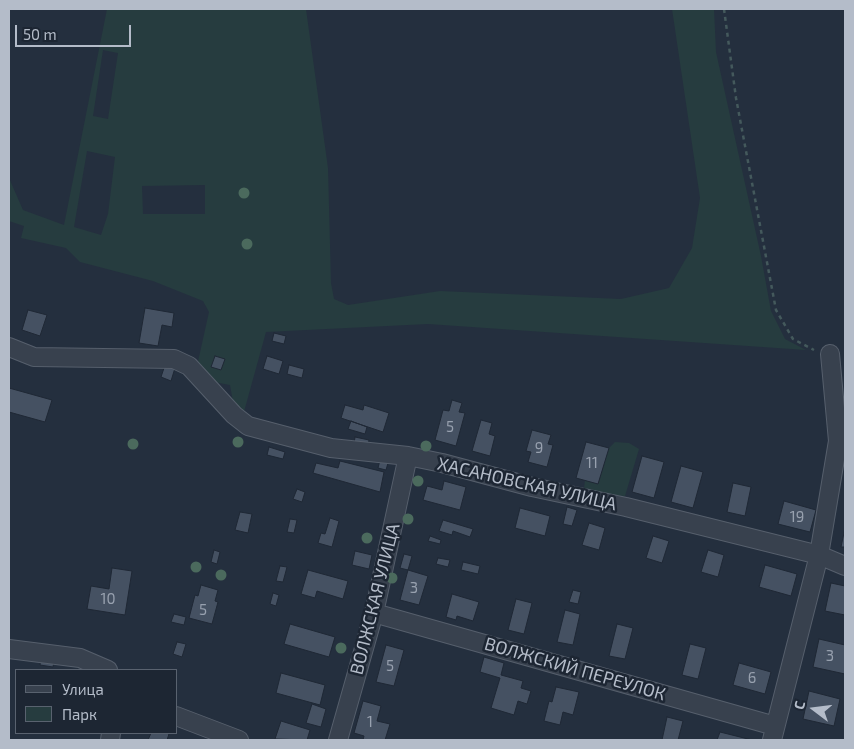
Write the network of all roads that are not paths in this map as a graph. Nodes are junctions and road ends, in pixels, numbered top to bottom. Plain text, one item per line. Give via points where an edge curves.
1 (9, 348) edge
2 (830, 354) road end
3 (408, 456) junction
4 (819, 555) junction
5 (845, 566) edge
6 (374, 613) junction
7 (9, 649) edge
8 (106, 669) edge
9 (178, 717) edge
10 (773, 733) edge
11 (239, 740) edge
12 (338, 740) edge

1 - 3 street, ХАСАНОВСКАЯ УЛИЦА via 34,356 174,359 189,366 248,426 331,448
2 - 4 street via 838,441
3 - 4 street, ХАСАНОВСКАЯ УЛИЦА
3 - 6 street, ВОЛЖСКАЯ УЛИЦА
4 - 5 street, ХАСАНОВСКАЯ УЛИЦА
4 - 10 street
6 - 10 street, ВОЛЖСКИЙ ПЕРЕУЛОК
6 - 12 street, ВОЛЖСКАЯ УЛИЦА
7 - 8 street via 80,658
9 - 11 street

